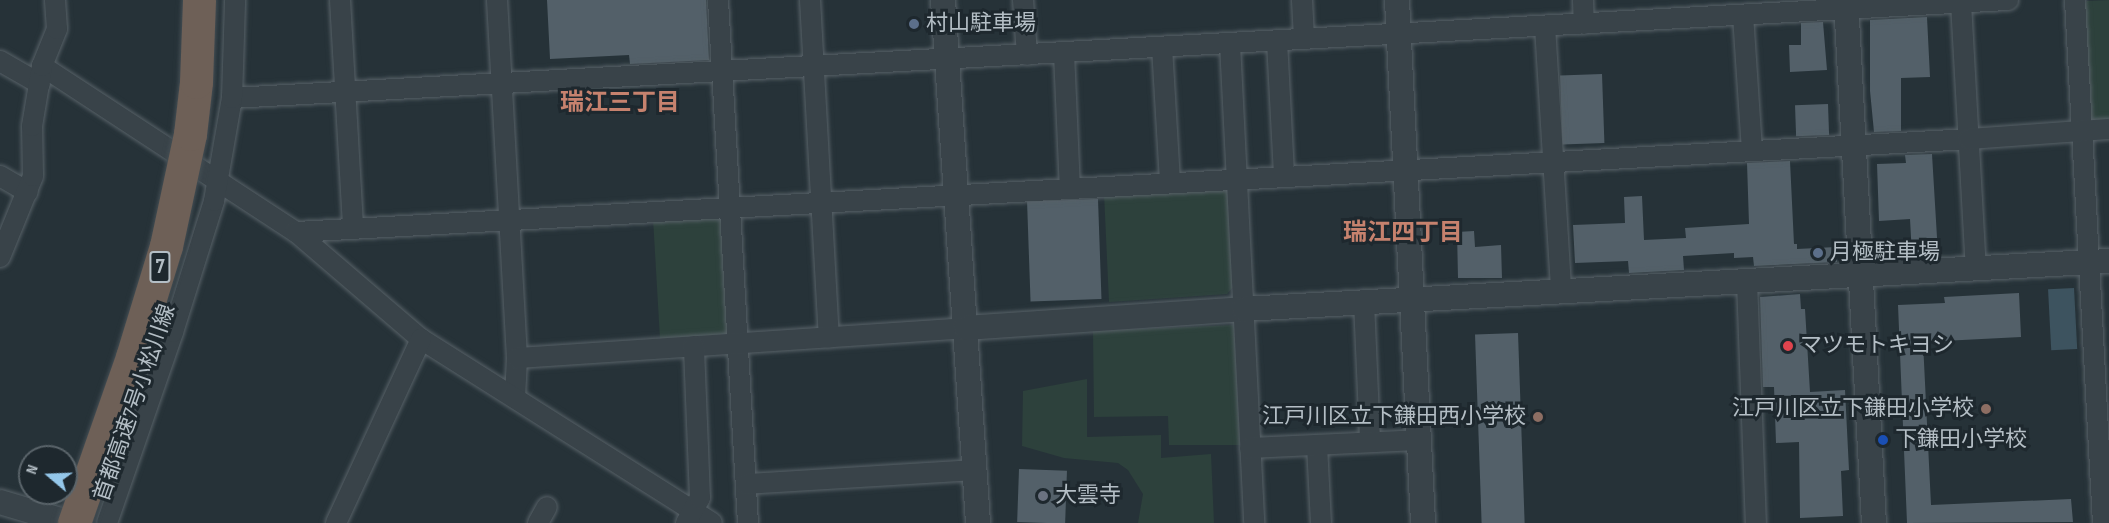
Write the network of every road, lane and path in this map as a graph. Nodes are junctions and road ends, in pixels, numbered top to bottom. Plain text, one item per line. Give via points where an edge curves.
1 (55, 0) edge
2 (188, 0) edge
3 (199, 0) edge
4 (218, 0) edge
5 (235, 0) edge
6 (340, 0) edge
7 (497, 0) edge
8 (718, 0) edge
9 (810, 0) edge
10 (943, 0) edge
11 (1023, 0) edge
12 (1302, 0) edge
13 (1397, 0) edge
14 (1583, 0) edge
15 (2008, 0) edge
16 (2075, 0) edge
17 (1961, 3) junction
18 (1846, 5) edge
19 (1743, 15) junction
20 (1584, 24) junction
21 (1545, 26) junction
22 (1398, 34) junction
23 (1304, 39) junction
24 (1277, 41) junction
25 (1230, 44) junction
26 (1162, 47) junction
27 (1064, 53) junction
28 (1027, 55) junction
29 (946, 59) junction
30 (0, 61) edge
31 (813, 67) junction
32 (721, 72) junction
33 (41, 75) junction
34 (502, 82) junction
35 (344, 92) junction
36 (232, 98) junction
37 (2109, 129) edge
38 (2082, 131) junction
39 (1969, 139) junction
40 (1854, 146) junction
41 (1752, 151) junction
42 (175, 153) junction
43 (1554, 162) junction
44 (1405, 170) junction
45 (0, 176) edge
46 (1284, 177) junction
47 (1237, 179) junction
48 (218, 180) junction
49 (1170, 183) junction
50 (1070, 188) junction
51 (28, 192) junction
52 (956, 194) junction
53 (821, 201) junction
54 (729, 206) junction
55 (508, 219) junction
56 (353, 228) junction
57 (296, 231) junction
58 (0, 257) edge
59 (2099, 261) edge
60 (1976, 268) junction
61 (1862, 275) junction
62 (1747, 281) junction
63 (1561, 291) junction
64 (1411, 299) junction
65 (1364, 302) junction
66 (1244, 309) junction
67 (966, 328) junction
68 (829, 337) junction
69 (421, 339) junction
70 (738, 343) junction
71 (694, 346) junction
72 (517, 358) junction
73 (515, 398) junction
74 (2103, 400) edge
75 (1418, 440) junction
76 (1370, 442) junction
77 (1317, 445) junction
78 (1250, 448) junction
79 (974, 470) junction
80 (746, 484) junction
81 (0, 502) edge
82 (689, 517) edge
83 (73, 522) edge
84 (107, 523) edge
85 (336, 523) edge
86 (712, 523) edge
87 (748, 523) edge
88 (978, 523) edge
89 (1254, 523) edge
90 (1321, 523) edge
91 (1423, 523) edge
92 (1756, 523) edge
93 (1874, 523) edge
94 (2103, 523) edge

1 - 33 street via 57,29
2 - 42 street via 185,83
3 - 83 highway, 首都高速7号小松川線 / 7, bridge via 190,134 166,246 132,357
4 - 83 highway, 首都高速7号小松川線 / 7 via 209,137 185,250 162,328
5 - 36 street
6 - 35 street
7 - 34 street
8 - 32 street
9 - 31 street
10 - 29 street
11 - 28 street
12 - 23 street
13 - 22 street
14 - 20 street
15 - 17 street
16 - 38 street
17 - 18 street
17 - 39 street
18 - 19 street
18 - 40 street
19 - 20 street
19 - 41 street
20 - 21 street
21 - 22 street
21 - 43 street
22 - 23 street
22 - 44 street
23 - 24 street
24 - 25 street
24 - 46 street
25 - 26 street
25 - 47 street
26 - 27 street
26 - 49 street
27 - 28 street
27 - 50 street
28 - 29 street
29 - 31 street
29 - 52 street
30 - 33 street
31 - 32 street
31 - 53 street
32 - 34 street
32 - 54 street
33 - 42 street
33 - 51 street via 32,126 33,176
34 - 35 street
34 - 55 street
35 - 36 street
35 - 56 street
36 - 48 street
37 - 38 street
38 - 39 street
38 - 59 street
39 - 40 street
39 - 60 street
40 - 41 street
40 - 61 street
41 - 43 street
42 - 48 street
42 - 83 street via 138,301
43 - 44 street
43 - 63 street
44 - 46 street
44 - 64 street
45 - 51 street
46 - 47 street
47 - 49 street
47 - 66 street
48 - 57 street
48 - 84 street via 173,332
49 - 50 street
50 - 52 street
51 - 58 street
52 - 53 street
52 - 67 street
53 - 54 street
53 - 68 street
54 - 55 street
54 - 70 street
55 - 56 street
55 - 72 street
56 - 57 street
57 - 69 street
59 - 60 street
59 - 74 street
60 - 61 street
61 - 62 street
61 - 93 street
62 - 63 street
62 - 92 street
63 - 64 street
64 - 65 street
64 - 75 street
65 - 66 street
65 - 76 street
66 - 67 street
66 - 78 street
67 - 68 street
67 - 79 street
68 - 70 street
69 - 73 street
69 - 85 street
70 - 71 street
70 - 80 street
71 - 72 street
71 - 82 street via 700,498
72 - 73 street
73 - 82 street
74 - 94 street
75 - 76 street
75 - 91 street
76 - 77 street
77 - 78 street
77 - 90 street
78 - 89 street
79 - 80 street
79 - 88 street
80 - 87 street
81 - 83 street
82 - 86 street

